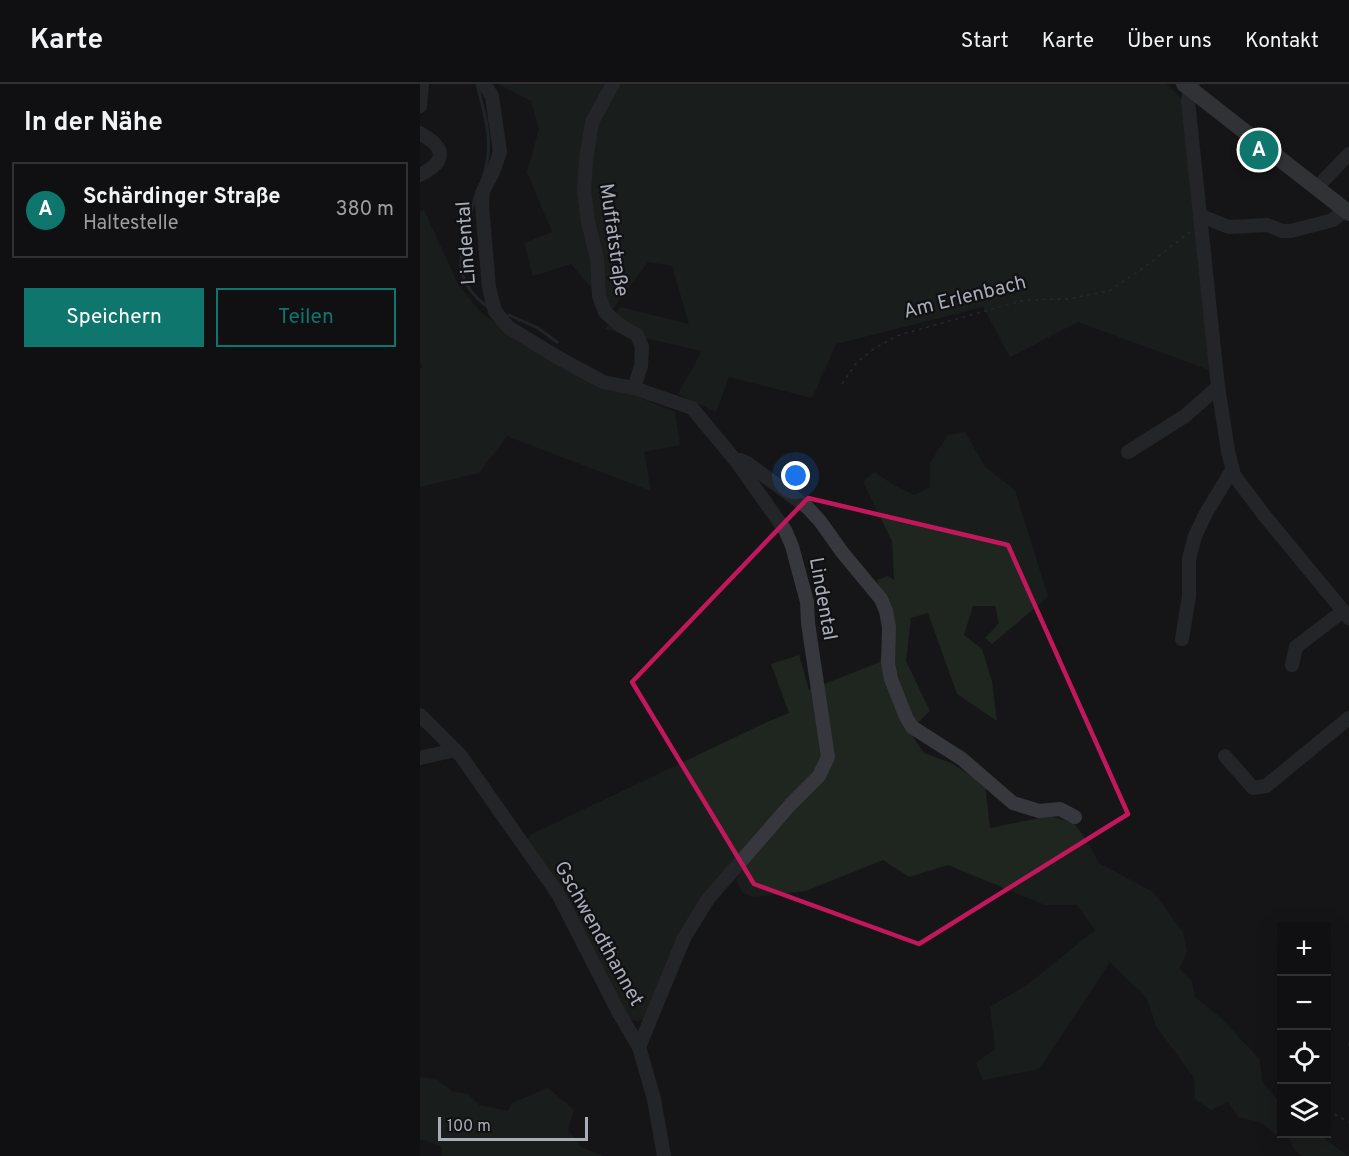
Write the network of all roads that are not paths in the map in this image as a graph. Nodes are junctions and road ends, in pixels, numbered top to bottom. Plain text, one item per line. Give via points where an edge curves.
1 (422, 84) edge
2 (484, 84) edge
3 (613, 84) edge
4 (1189, 86) edge
5 (420, 106) edge
6 (420, 133) edge
7 (1349, 154) edge
8 (420, 175) edge
9 (1317, 187) junction
10 (1347, 211) edge
11 (1202, 219) junction
12 (1218, 387) junction
13 (634, 388) junction
14 (1128, 452) dead end
15 (736, 461) junction
16 (1233, 470) junction
17 (1346, 615) edge
18 (1182, 639) dead end
19 (1292, 665) dead end
20 (420, 715) edge
21 (1349, 718) edge
22 (455, 750) junction
23 (1225, 756) dead end
24 (420, 758) edge
25 (1075, 817) dead end
26 (649, 1023) junction
27 (627, 1027) junction
28 (639, 1047) junction
29 (664, 1156) edge

1 - 5 street
2 - 13 street, Lindental via 492,96 500,152 483,190 482,206 489,288 495,310 508,327 557,357 603,382
3 - 13 street, Muffatstraße via 592,122 584,190 597,258 598,296 604,312 637,335 642,347
4 - 9 main road
4 - 11 street
6 - 8 street via 432,141 440,159
7 - 9 street
9 - 10 main road
10 - 11 street via 1333,220 1291,231 1267,225 1229,226
11 - 12 street
12 - 14 street via 1185,416
12 - 16 street
13 - 15 street, Lindental via 692,408
15 - 25 street via 747,463 807,507 881,599 889,627 891,679 912,727 962,759 1013,803 1040,811 1060,809
15 - 26 street, Lindental via 780,520 792,546 807,602 828,758 819,776 708,900 684,938
16 - 17 street via 1264,515
16 - 18 street via 1195,536 1189,559 1189,596
17 - 19 street via 1296,647
20 - 22 street, Gschwendthannet
21 - 23 street via 1266,786 1253,788
22 - 24 street
22 - 27 street, Gschwendthannet via 558,894
26 - 27 street
26 - 28 street, Lindental
27 - 28 street, Gschwendthannet
28 - 29 street, Gschwendthannet

